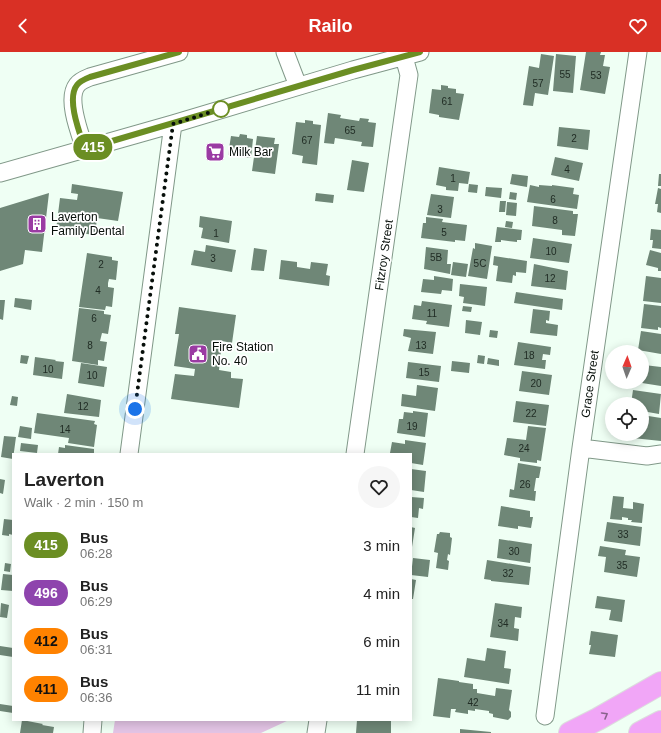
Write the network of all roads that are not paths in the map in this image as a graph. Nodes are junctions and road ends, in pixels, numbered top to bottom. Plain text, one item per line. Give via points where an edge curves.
1 (179, 52) edge
2 (285, 52) edge
3 (420, 52) edge
4 (638, 52) edge
5 (404, 57) junction
6 (298, 86) junction
7 (173, 124) junction
8 (85, 149) junction
9 (0, 173) edge
10 (581, 448) junction
11 (129, 453) edge
12 (355, 453) edge
13 (661, 454) edge
14 (661, 683) edge
15 (545, 716) dead end
16 (93, 721) edge
17 (318, 721) edge
18 (661, 722) edge
19 (92, 733) edge
20 (316, 733) edge
21 (570, 733) edge
22 (640, 733) edge

1 - 8 street via 90,77 76,85 73,103
2 - 6 street
3 - 5 street
4 - 10 street, Grace Street
5 - 6 street
5 - 12 street, Fitzroy Street via 409,75
6 - 7 street
7 - 8 street
7 - 11 street
8 - 9 street
10 - 13 street via 647,456
10 - 15 street, Grace Street
21 -> 14 highway
16 - 19 street
17 - 20 street
18 - 22 highway

